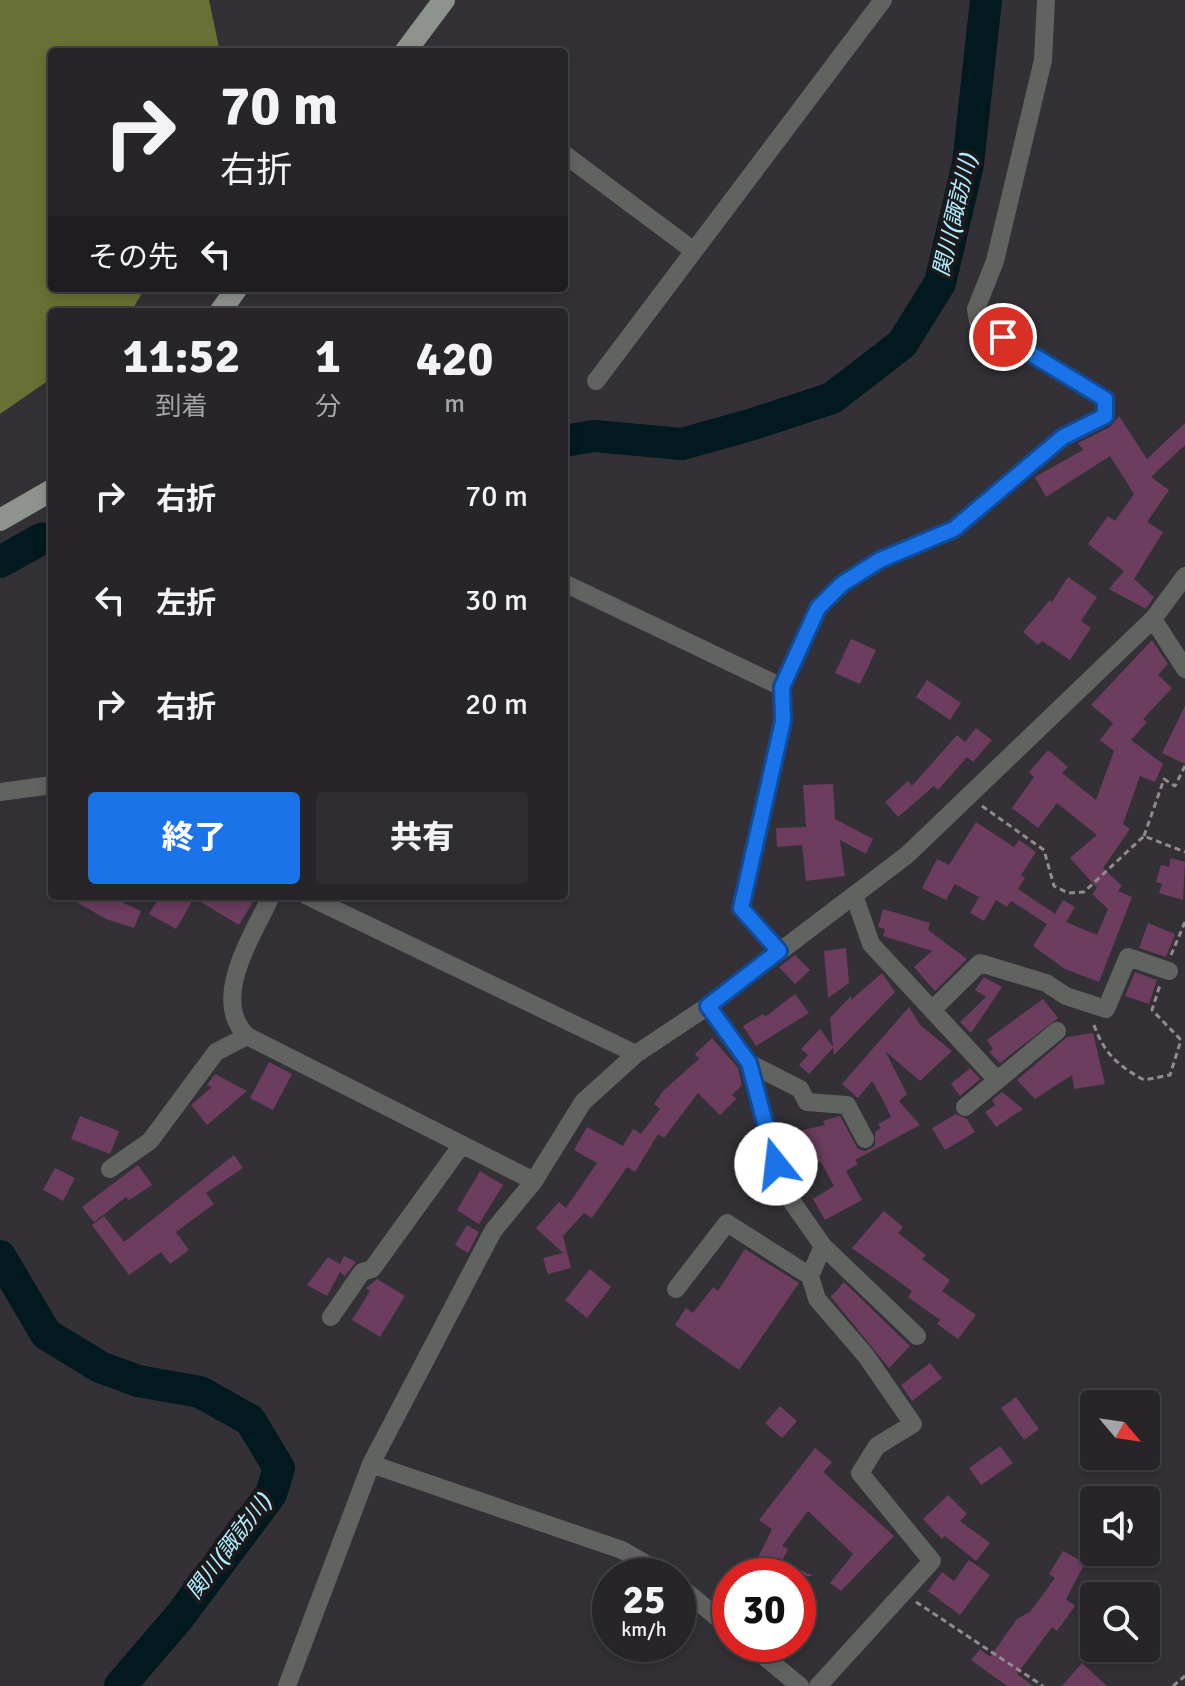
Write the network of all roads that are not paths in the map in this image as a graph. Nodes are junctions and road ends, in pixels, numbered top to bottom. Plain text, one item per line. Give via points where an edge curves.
1 (444, 0) edge
2 (883, 0) edge
3 (1046, 0) edge
4 (415, 48) edge
5 (568, 157) edge
6 (694, 251) junction
7 (596, 381) dead end
8 (48, 492) edge
9 (0, 520) edge
10 (1185, 576) edge
11 (568, 585) edge
12 (1153, 619) junction
13 (1185, 669) edge
14 (782, 687) junction
15 (48, 786) edge
16 (0, 792) edge
17 (854, 895) junction
18 (269, 900) edge
19 (315, 900) edge
20 (779, 951) junction
21 (1167, 970) road end
22 (708, 1006) junction
23 (932, 1010) junction
24 (1057, 1031) dead end
25 (247, 1036) junction
26 (636, 1054) junction
27 (749, 1063) junction
28 (997, 1080) junction
29 (965, 1107) dead end
30 (865, 1139) dead end
31 (461, 1146) junction
32 (110, 1169) dead end
33 (534, 1181) junction
34 (823, 1246) junction
35 (810, 1276) junction
36 (676, 1289) dead end
37 (331, 1317) dead end
38 (917, 1336) dead end
39 (371, 1464) junction
40 (636, 1558) edge
41 (696, 1600) edge
42 (712, 1613) edge
43 (771, 1662) edge
44 (287, 1686) edge
45 (800, 1686) edge
46 (818, 1686) edge

1 - 4 main road
2 - 6 street
3 - 14 street via 1043,60 995,261 976,309 978,321 1105,399 1105,416 1063,437 954,529 880,560 842,584 818,608
5 - 6 street
6 - 7 street
8 - 9 main road
10 - 12 street
11 - 14 street
12 - 13 street
12 - 17 street via 907,855
14 - 20 street via 783,721 741,908
15 - 16 street
17 - 20 street
17 - 23 street via 871,944
18 - 25 street via 240,959 233,997 236,1026
19 - 26 street
20 - 22 street
21 - 23 street via 1128,957 1106,1009 980,963
22 - 26 street
22 - 27 street
23 - 28 street
24 - 28 street
25 - 31 street
25 - 32 street via 216,1052 150,1141
26 - 33 street via 583,1102
27 - 30 street via 800,1089 807,1102 847,1105
27 - 34 street via 783,1189
28 - 29 street
31 - 33 street
31 - 37 street
33 - 39 street via 493,1231
34 - 35 street
34 - 38 street
35 - 36 street via 727,1223
35 - 46 street via 817,1299 866,1356 913,1424 877,1446 860,1473 932,1561
39 - 40 street
39 - 44 street
41 - 42 street
43 - 45 street

